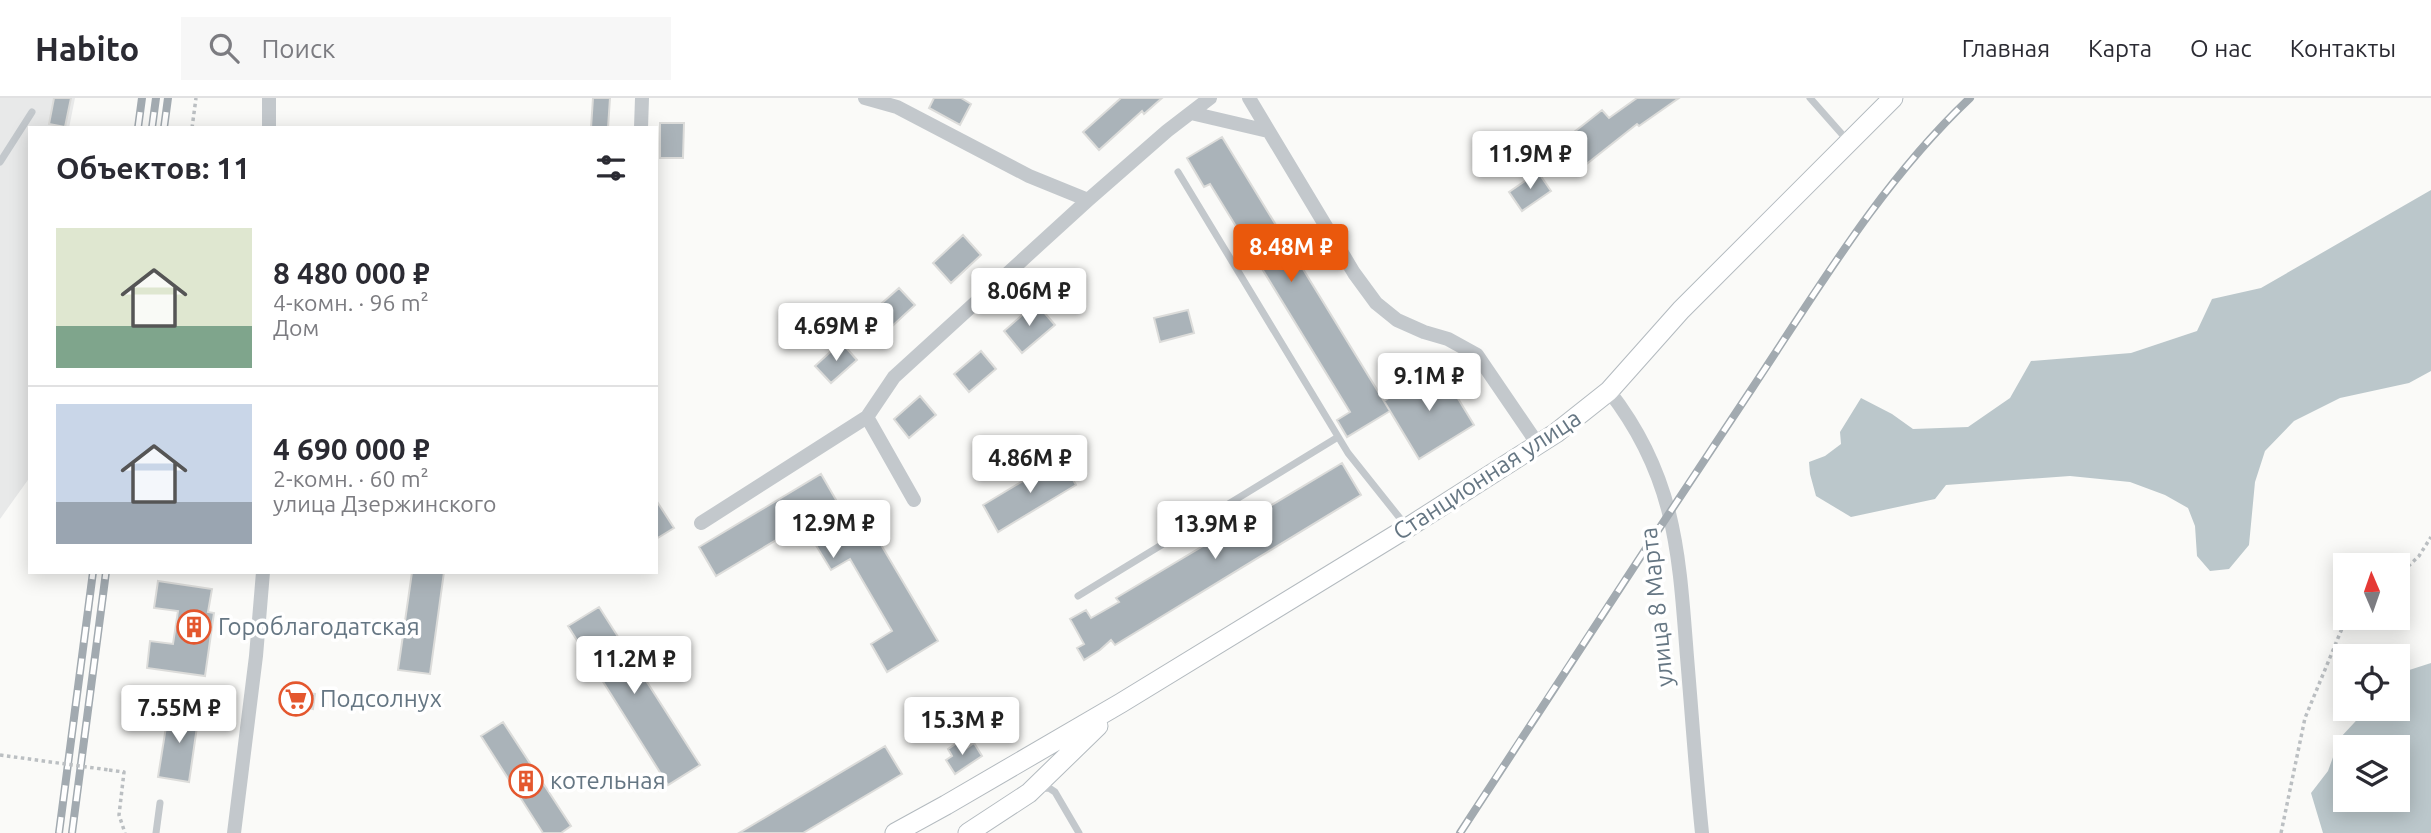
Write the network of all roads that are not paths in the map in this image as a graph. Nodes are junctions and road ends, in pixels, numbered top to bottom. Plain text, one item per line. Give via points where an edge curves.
1 (269, 98) edge
2 (642, 98) edge
3 (865, 98) edge
4 (1210, 98) edge
5 (1249, 98) edge
6 (1811, 98) edge
7 (1893, 98) edge
8 (32, 112) dead end
9 (1191, 113) junction
10 (269, 126) edge
11 (641, 126) edge
12 (1268, 131) junction
13 (1848, 141) junction
14 (0, 162) edge
15 (1178, 172) dead end
16 (1088, 200) junction
17 (1609, 391) junction
18 (867, 417) junction
19 (1338, 437) junction
20 (1539, 446) junction
21 (914, 500) dead end
22 (701, 523) dead end
23 (1408, 528) junction
24 (263, 574) edge
25 (1078, 596) dead end
26 (1121, 703) junction
27 (1029, 793) junction
28 (160, 803) dead end
29 (156, 833) edge
30 (234, 833) edge
31 (895, 833) edge
32 (968, 833) edge
33 (1079, 833) edge
34 (1702, 833) edge

1 - 10 street
2 - 11 street
3 - 16 street via 897,107 1030,176
4 - 9 street
5 - 12 street
6 - 13 lane
7 - 13 street, Станционная улица
8 - 14 lane
9 - 12 street
9 - 16 street
12 - 20 street via 1376,303 1397,320 1477,355
13 - 17 street, Станционная улица via 1681,310
15 - 19 lane
16 - 18 street via 894,377
17 - 20 street, Станционная улица
17 - 34 street, улица 8 Марта via 1636,429 1670,512 1681,582
18 - 21 street
18 - 22 street
19 - 23 lane
19 - 25 lane
20 - 23 street, Станционная улица
23 - 26 street, Станционная улица
24 - 30 street
26 - 27 street, Станционная улица
26 - 31 street, Станционная улица
27 - 32 street, Станционная улица
27 - 33 lane via 1041,788 1055,792
28 - 29 lane

